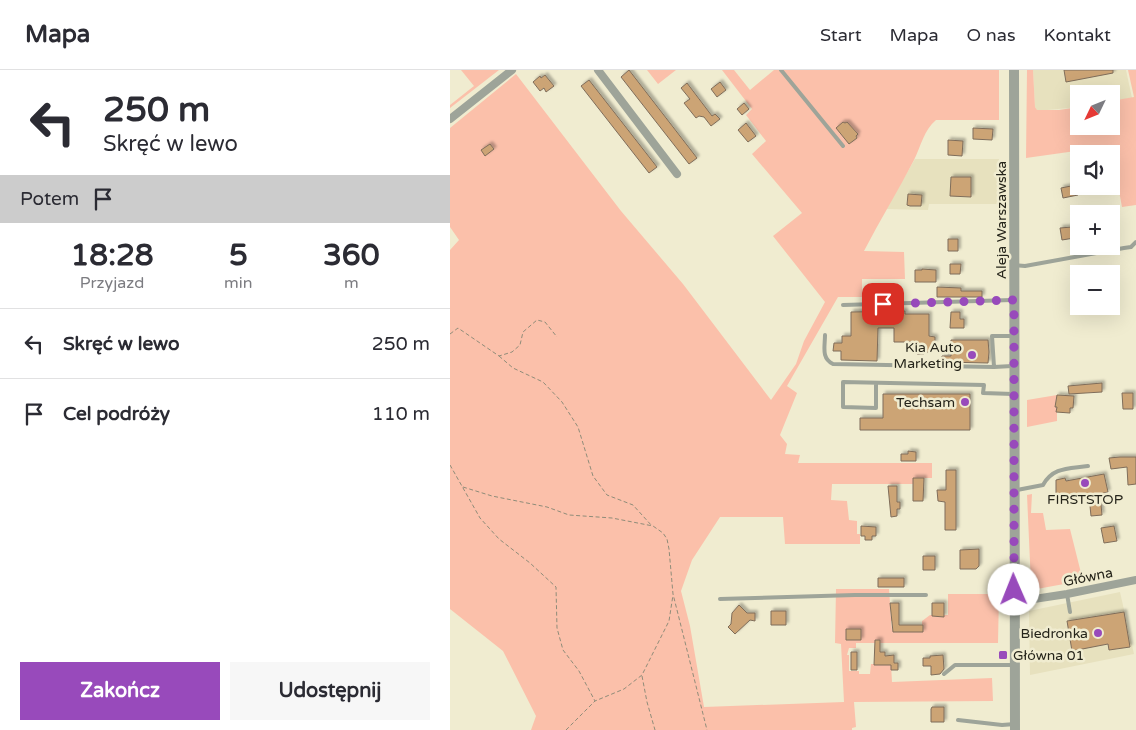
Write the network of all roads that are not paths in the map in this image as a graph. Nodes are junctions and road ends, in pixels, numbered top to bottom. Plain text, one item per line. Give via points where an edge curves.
1 (512, 70) edge
2 (598, 70) edge
3 (781, 70) edge
4 (1014, 70) edge
5 (450, 119) edge
6 (844, 146) dead end
7 (677, 174) dead end
8 (1136, 242) edge
9 (1014, 265) junction
10 (1014, 300) junction
11 (843, 305) dead end
12 (825, 335) dead end
13 (1014, 336) junction
14 (1014, 366) junction
15 (994, 368) junction
16 (876, 383) junction
17 (1014, 394) junction
18 (1088, 466) dead end
19 (1014, 490) junction
20 (1136, 580) edge
21 (1067, 594) junction
22 (926, 595) dead end
23 (720, 599) dead end
24 (1014, 602) junction
25 (1070, 612) dead end
26 (1014, 665) junction
27 (944, 674) dead end
28 (958, 720) dead end
29 (1015, 727) edge

1 - 5 street
2 - 7 street
3 - 6 lane
4 - 9 street, Aleja Warszawska
8 - 9 lane via 1124,248 1025,266
9 - 10 street, Aleja Warszawska
10 - 11 lane
10 - 13 street, Aleja Warszawska
12 - 15 lane via 824,356 833,364
13 - 14 street, Aleja Warszawska
13 - 15 lane via 992,336
14 - 15 lane
14 - 17 street, Aleja Warszawska
16 - 16 lane via 843,382 843,407 876,408
16 - 17 lane via 984,385 983,392
17 - 19 street, Aleja Warszawska
18 - 19 lane via 1054,472 1043,485
19 - 24 street, Aleja Warszawska
20 - 21 street, Główna
21 - 24 street, Główna
21 - 25 lane
22 - 23 lane
24 - 26 street, Aleja Warszawska
26 - 27 lane via 955,666
26 - 29 street, Aleja Warszawska
28 - 29 lane

